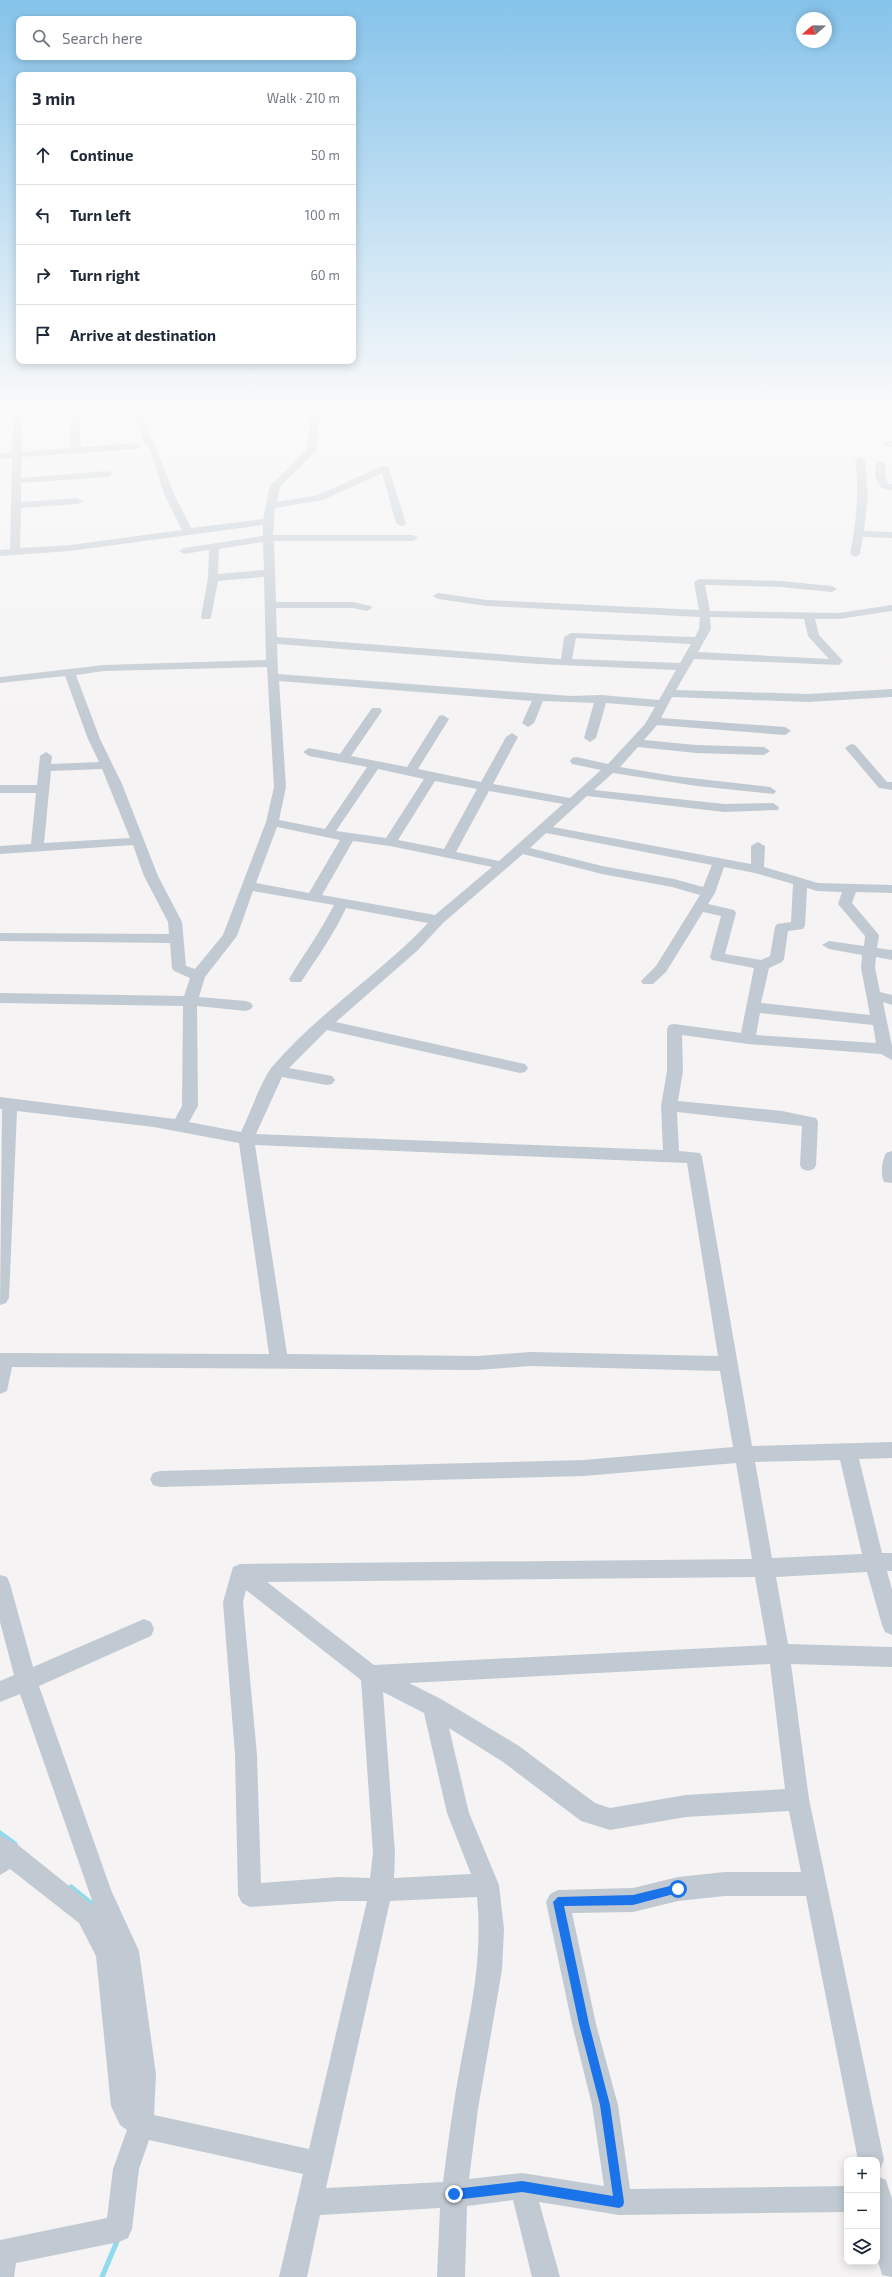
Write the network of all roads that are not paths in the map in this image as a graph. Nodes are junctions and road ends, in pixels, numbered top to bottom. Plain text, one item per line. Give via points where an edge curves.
1 (16, 514) edge
2 (179, 514) edge
3 (270, 514) edge
4 (398, 514) edge
5 (860, 514) edge
6 (268, 520) junction
7 (401, 523) dead end
8 (188, 532) junction
9 (859, 534) junction
10 (892, 535) edge
11 (269, 538) junction
12 (413, 538) dead end
13 (214, 547) junction
14 (184, 551) dead end
15 (15, 552) junction
16 (0, 553) edge
17 (855, 554) dead end
18 (270, 573) junction
19 (213, 578) junction
20 (832, 589) dead end
21 (438, 596) dead end
22 (271, 605) junction
23 (367, 608) dead end
24 (892, 608) edge
25 (705, 614) junction
26 (808, 615) junction
27 (206, 617) dead end
28 (272, 640) junction
29 (699, 641) junction
30 (687, 661) junction
31 (566, 662) junction
32 (272, 663) junction
33 (69, 671) junction
34 (274, 677) junction
35 (0, 680) edge
36 (892, 693) edge
37 (539, 698) junction
38 (666, 699) junction
39 (602, 700) junction
40 (376, 711) dead end
41 (443, 719) dead end
42 (653, 721) junction
43 (528, 723) dead end
44 (785, 731) dead end
45 (512, 737) dead end
46 (590, 738) dead end
47 (634, 743) junction
48 (852, 748) dead end
49 (764, 751) dead end
50 (309, 752) dead end
51 (344, 758) junction
52 (576, 761) dead end
53 (375, 764) junction
54 (106, 765) junction
55 (609, 769) junction
56 (411, 771) junction
57 (431, 777) junction
58 (485, 785) junction
59 (892, 786) edge
60 (43, 788) junction
61 (0, 790) edge
62 (770, 791) dead end
63 (582, 792) junction
64 (571, 802) junction
65 (773, 807) dead end
66 (272, 822) junction
67 (544, 829) junction
68 (328, 834) junction
69 (349, 836) junction
70 (138, 841) junction
71 (390, 842) junction
72 (758, 846) dead end
73 (37, 848) junction
74 (519, 849) junction
75 (0, 850) edge
76 (448, 855) junction
77 (720, 862) junction
78 (501, 865) junction
79 (757, 869) junction
80 (800, 882) junction
81 (249, 886) junction
82 (850, 888) junction
83 (892, 889) edge
84 (708, 893) junction
85 (313, 898) junction
86 (342, 903) junction
87 (699, 907) junction
88 (438, 920) junction
89 (0, 937) edge
90 (176, 939) junction
91 (829, 945) dead end
92 (870, 952) junction
93 (892, 955) edge
94 (762, 966) junction
95 (198, 976) junction
96 (296, 979) dead end
97 (648, 981) dead end
98 (873, 995) junction
99 (0, 998) edge
100 (892, 1000) edge
101 (190, 1001) junction
102 (246, 1006) dead end
103 (753, 1007) junction
104 (880, 1021) junction
105 (324, 1024) junction
106 (748, 1039) junction
107 (889, 1052) edge
108 (520, 1068) dead end
109 (277, 1071) junction
110 (327, 1080) dead end
111 (5, 1103) edge
112 (669, 1106) junction
113 (179, 1126) junction
114 (246, 1139) junction
115 (671, 1156) junction
116 (892, 1157) edge
117 (808, 1165) dead end
118 (890, 1178) dead end
119 (0, 1298) edge
120 (2, 1360) edge
121 (279, 1362) junction
122 (728, 1364) junction
123 (0, 1386) edge
124 (892, 1450) edge
125 (848, 1451) junction
126 (744, 1454) junction
127 (160, 1479) dead end
128 (883, 1563) edge
129 (764, 1568) junction
130 (240, 1573) junction
131 (2, 1597) edge
132 (892, 1625) edge
133 (144, 1629) dead end
134 (779, 1654) junction
135 (892, 1657) edge
136 (371, 1675) junction
137 (26, 1680) junction
138 (0, 1692) edge
139 (433, 1706) junction
140 (798, 1799) junction
141 (3, 1854) edge
142 (487, 1884) junction
143 (816, 1884) junction
144 (381, 1890) junction
145 (142, 2125) junction
146 (870, 2157) edge
147 (318, 2164) junction
148 (522, 2186) junction
149 (454, 2194) junction
150 (881, 2196) edge
151 (844, 2199) edge
152 (310, 2202) junction
153 (619, 2202) junction
154 (892, 2265) edge
155 (0, 2277) edge
156 (293, 2277) edge
157 (450, 2277) edge
158 (546, 2277) edge

1 - 15 street
2 - 8 street
3 - 6 street
4 - 7 street
5 - 9 street
6 - 8 street
6 - 11 street
8 - 15 street via 70,548
9 - 10 street
9 - 17 street
11 - 12 street
11 - 13 street
11 - 18 street
13 - 14 street
13 - 19 street
15 - 16 street
18 - 19 street
18 - 22 street
19 - 27 street
20 - 25 street via 781,584 700,582
21 - 25 street via 487,603
22 - 23 street via 353,605
22 - 28 street
24 - 26 street via 840,616
25 - 26 street
25 - 29 street via 705,629
26 - 30 street via 814,636 837,661 835,663
28 - 31 street
28 - 32 street
29 - 30 street
29 - 31 street via 575,635 570,637
30 - 31 street
30 - 38 street
32 - 33 street
32 - 34 street
33 - 35 street
33 - 54 street
34 - 37 street
34 - 66 street via 280,787
36 - 38 street via 793,699
37 - 39 street
37 - 43 street
38 - 39 street
38 - 42 street
39 - 46 street
40 - 51 street
41 - 56 street
42 - 44 street
42 - 47 street
45 - 58 street
47 - 49 street via 696,749
47 - 55 street
48 - 59 street via 883,785
50 - 51 street
51 - 53 street
52 - 55 street
53 - 56 street
53 - 68 street
54 - 60 street via 45,762
54 - 70 street
55 - 62 street
55 - 63 street
56 - 57 street
57 - 58 street
57 - 71 street
58 - 64 street
58 - 76 street
60 - 61 street
60 - 73 street
63 - 64 street
63 - 65 street via 724,808
64 - 67 street
66 - 68 street
66 - 81 street
67 - 74 street
67 - 77 street
68 - 69 street
69 - 71 street
69 - 85 street
70 - 73 street
70 - 90 street via 151,876 175,922
71 - 76 street
72 - 79 street
73 - 75 street
74 - 78 street
74 - 84 street via 602,870 674,883
76 - 78 street
77 - 79 street
77 - 84 street
78 - 88 street
79 - 80 street
80 - 82 street via 817,887
80 - 94 street via 798,926 782,927 777,959
81 - 85 street
81 - 95 street via 230,936
82 - 83 street
82 - 92 street via 845,904 872,935
84 - 87 street
85 - 86 street
86 - 88 street
86 - 96 street via 327,934 314,949
87 - 94 street via 728,913 717,957
87 - 97 street via 661,969
88 - 105 street via 387,971
89 - 90 street
90 - 95 street via 179,968
91 - 92 street
92 - 93 street
92 - 98 street via 868,968
94 - 103 street
95 - 101 street
98 - 100 street
98 - 104 street
99 - 101 street
101 - 102 street
101 - 113 street via 190,1106
103 - 104 street
103 - 106 street
104 - 107 street
105 - 108 street
105 - 109 street
106 - 107 street
106 - 112 street via 674,1029 675,1071
109 - 110 street
109 - 114 street
111 - 113 street
111 - 119 street
112 - 115 street
112 - 117 street via 810,1122
113 - 114 street
114 - 115 street
114 - 121 street
115 - 122 street via 694,1157
116 - 118 street
120 - 121 street
120 - 123 street
121 - 122 street via 478,1363 530,1359
122 - 126 street
124 - 125 street
125 - 126 street
125 - 128 street
126 - 127 street via 584,1468
126 - 129 street
128 - 129 street
128 - 132 street
129 - 130 street
129 - 134 street
130 - 136 street
130 - 144 street via 234,1602 246,1755 250,1895 339,1889
131 - 137 street
133 - 137 street
134 - 135 street
134 - 136 street
134 - 140 street
136 - 139 street
136 - 144 street via 384,1853
137 - 138 street
137 - 145 street via 101,1894 127,1951 143,2074
139 - 140 street via 511,1754 589,1813 610,1819 686,1806
139 - 142 street via 458,1813
140 - 143 street
141 - 145 street via 87,1915 108,1954 124,2106 129,2116
142 - 144 street
142 - 149 street via 492,1929 490,1970 465,2109
143 - 146 street
143 - 153 street via 725,1884 678,1889 633,1900 558,1902 584,2024 605,2105
144 - 147 street
145 - 147 street
145 - 155 street via 126,2169 119,2229 4,2252
147 - 152 street
148 - 149 street
148 - 153 street
148 - 158 street
149 - 152 street
149 - 157 street
150 - 154 street
151 - 153 street
152 - 156 street

